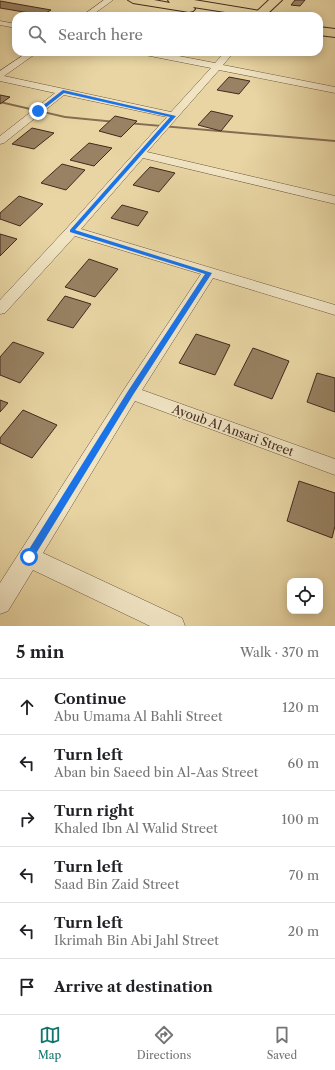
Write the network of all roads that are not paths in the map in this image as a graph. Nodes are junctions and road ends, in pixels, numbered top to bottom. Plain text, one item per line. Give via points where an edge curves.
1 (109, 0) edge
2 (133, 0) edge
3 (173, 0) edge
4 (276, 0) edge
5 (92, 12) edge
6 (205, 12) edge
7 (244, 12) edge
8 (265, 12) edge
9 (0, 23) edge
10 (323, 24) edge
11 (12, 25) edge
12 (335, 26) edge
13 (323, 32) edge
14 (335, 34) edge
15 (29, 56) edge
16 (165, 56) edge
17 (226, 56) edge
18 (216, 66) junction
19 (0, 77) edge
20 (335, 90) edge
21 (63, 91) junction
22 (174, 116) junction
23 (0, 141) edge
24 (140, 154) junction
25 (335, 200) edge
26 (72, 231) junction
27 (208, 273) junction
28 (0, 309) edge
29 (335, 310) edge
30 (131, 393) junction
31 (335, 467) edge
32 (29, 557) junction
33 (0, 603) edge
34 (174, 626) edge

1 - 5 street
2 - 6 main road
3 - 7 main road
4 - 8 main road
9 - 11 street
10 - 12 main road
13 - 14 main road
15 - 19 street
16 - 18 street
17 - 18 street
18 - 20 street
18 - 22 street
19 - 21 street
21 - 22 street
21 - 23 street
22 - 24 street
24 - 25 street
24 - 26 street
26 - 27 street
26 - 28 street
27 - 29 street
27 - 30 street
30 - 31 street, Ayoub Al Ansari Street
30 - 32 street
32 - 33 street
32 - 34 street

